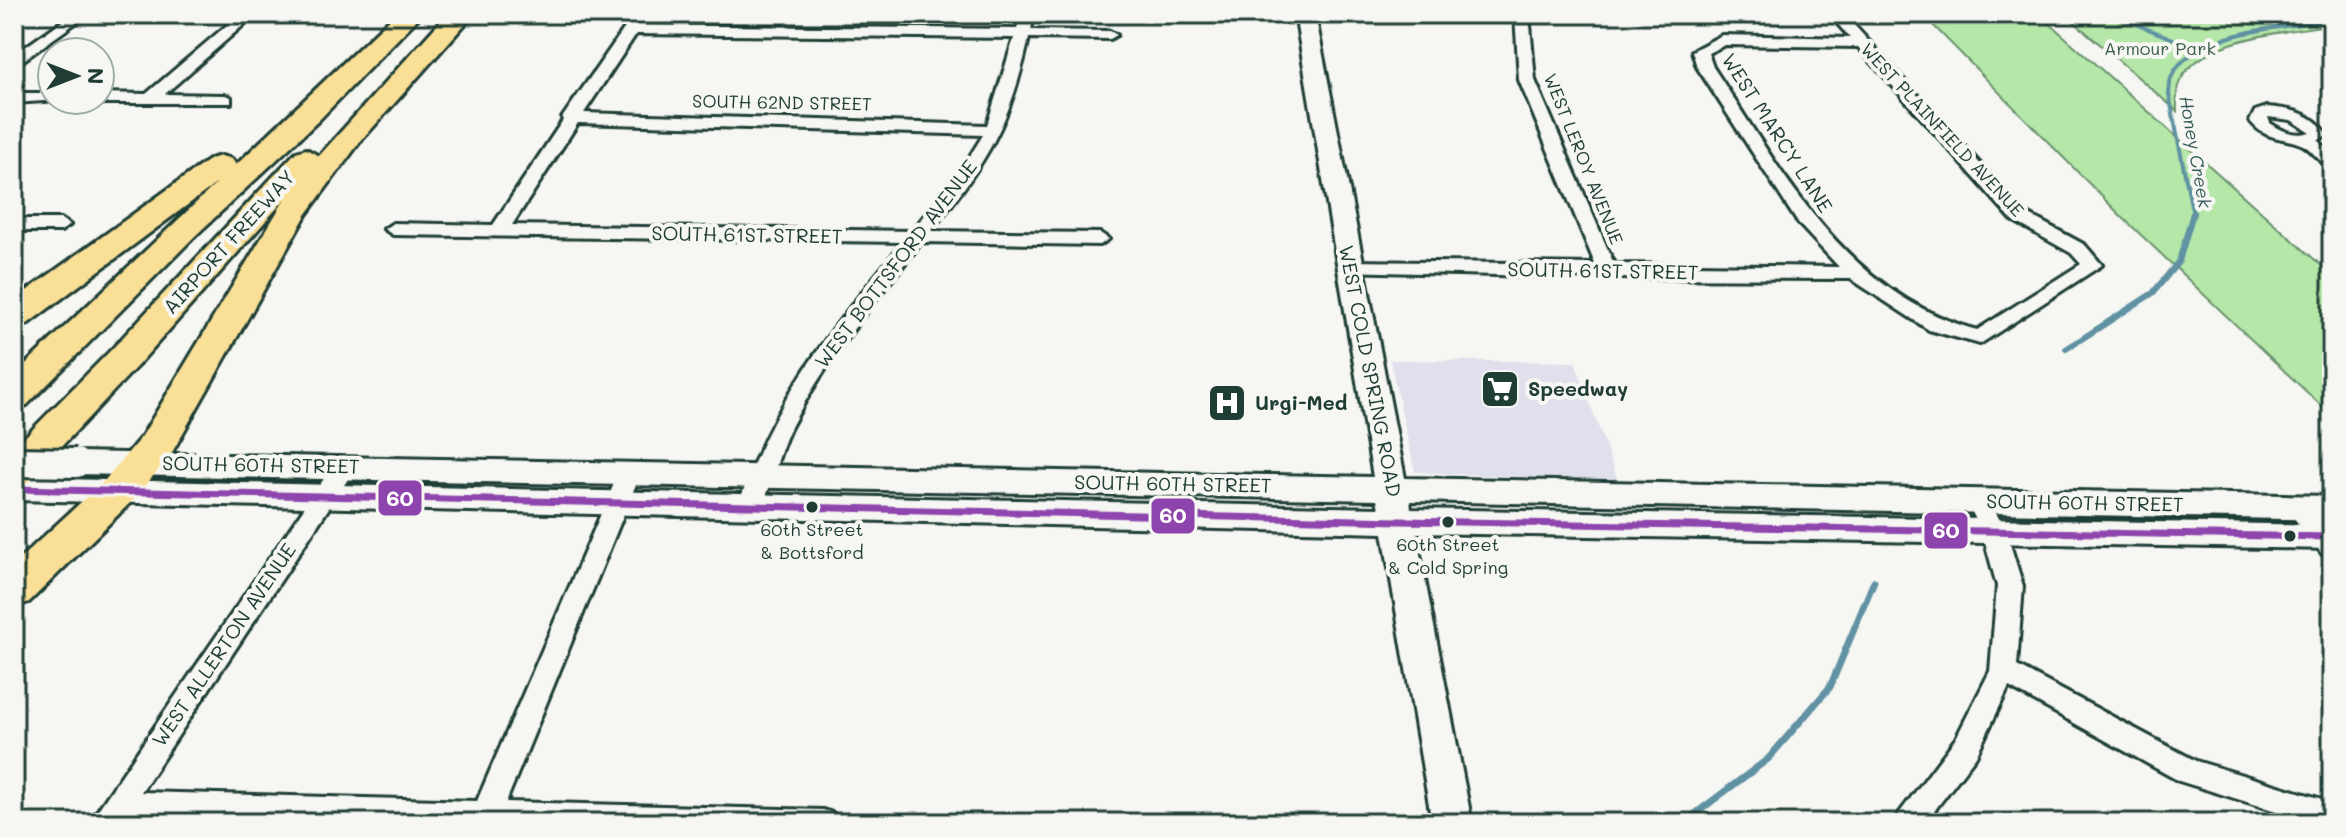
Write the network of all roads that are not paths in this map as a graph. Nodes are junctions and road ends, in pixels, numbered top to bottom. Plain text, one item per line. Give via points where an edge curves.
1 (81, 14) edge
2 (249, 14) edge
3 (395, 14) edge
4 (409, 14) edge
5 (445, 14) edge
6 (461, 14) edge
7 (641, 14) edge
8 (1027, 14) edge
9 (1305, 14) edge
10 (1522, 14) edge
11 (1836, 14) edge
12 (631, 29) junction
13 (1023, 34) junction
14 (1110, 35) dead end
15 (1861, 43) junction
16 (14, 62) edge
17 (14, 98) edge
18 (36, 98) edge
19 (116, 98) edge
20 (150, 99) junction
21 (225, 100) dead end
22 (570, 118) junction
23 (993, 130) junction
24 (2305, 139) dead end
25 (2332, 162) edge
26 (14, 225) edge
27 (61, 225) dead end
28 (393, 229) dead end
29 (498, 232) junction
30 (916, 238) junction
31 (1100, 239) dead end
32 (1350, 267) junction
33 (1608, 272) junction
34 (1855, 273) junction
35 (14, 317) edge
36 (1980, 337) joint
37 (14, 396) edge
38 (14, 462) edge
39 (344, 467) junction
40 (14, 472) edge
41 (630, 472) junction
42 (757, 475) junction
43 (130, 477) junction
44 (14, 489) edge
45 (1593, 493) junction
46 (325, 495) junction
47 (1978, 501) junction
48 (618, 504) junction
49 (1395, 504) junction
50 (750, 507) junction
51 (1535, 522) junction
52 (1994, 531) junction
53 (2330, 532) edge
54 (14, 590) edge
55 (2003, 671) junction
56 (110, 814) edge
57 (2332, 815) edge
58 (484, 818) edge
59 (823, 823) edge
60 (1452, 823) edge
61 (1907, 823) edge

1 - 16 street
2 - 20 street
3 - 35 highway via 278,122
4 - 37 highway, AIRPORT FREEWAY
5 - 40 highway, AIRPORT FREEWAY
6 - 43 highway via 307,191 156,446
7 - 12 street
8 - 13 street, WEST BOTTSFORD AVENUE
9 - 32 main road, WEST COLD SPRING ROAD
10 - 33 street, WEST LEROY AVENUE via 1527,80
11 - 15 street, WEST PLAINFIELD AVENUE
12 - 13 street
12 - 22 street
13 - 14 street
13 - 23 street, WEST BOTTSFORD AVENUE
15 - 34 street, WEST MARCY LANE via 1722,40 1700,51 1705,67 1804,219
15 - 36 street, WEST PLAINFIELD AVENUE via 2018,216 2078,249 2092,265
17 - 18 street
19 - 20 street
20 - 21 street
22 - 23 street, SOUTH 62ND STREET
22 - 29 street
23 - 30 street, WEST BOTTSFORD AVENUE via 965,177
24 - 25 street
26 - 27 street
28 - 29 street, SOUTH 61ST STREET
29 - 30 street, SOUTH 61ST STREET
30 - 31 street, SOUTH 61ST STREET
30 - 42 street, WEST BOTTSFORD AVENUE via 845,324 801,390
32 - 33 street, SOUTH 61ST STREET
32 - 49 main road, WEST COLD SPRING ROAD
33 - 34 street, SOUTH 61ST STREET
34 - 36 street, WEST MARCY LANE via 1936,325
38 - 43 main road, SOUTH 60TH STREET, bridge via 76,463
39 - 41 main road, SOUTH 60TH STREET
39 - 43 main road, SOUTH 60TH STREET
39 - 46 street, WEST ALLERTON AVENUE
41 - 42 main road, SOUTH 60TH STREET
41 - 48 street
42 - 49 main road, SOUTH 60TH STREET
42 - 50 street, WEST BOTTSFORD AVENUE
43 - 44 main road, SOUTH 60TH STREET via 51,490
43 - 46 main road, SOUTH 60TH STREET
43 - 54 highway
45 - 47 main road, SOUTH 60TH STREET
45 - 49 main road, SOUTH 60TH STREET
45 - 51 main road via 1596,506 1591,512 1554,513
46 - 48 main road, SOUTH 60TH STREET
46 - 56 street, WEST ALLERTON AVENUE
47 - 52 street
47 - 53 main road, SOUTH 60TH STREET via 2298,507
48 - 50 main road, SOUTH 60TH STREET
48 - 58 street
49 - 50 main road, SOUTH 60TH STREET
49 - 51 main road, SOUTH 60TH STREET
49 - 60 main road, WEST COLD SPRING ROAD
51 - 52 main road, SOUTH 60TH STREET
52 - 53 main road, SOUTH 60TH STREET
52 - 55 street via 2010,586
55 - 57 street via 2189,772
55 - 61 street via 1966,747
56 - 58 street
58 - 59 street

